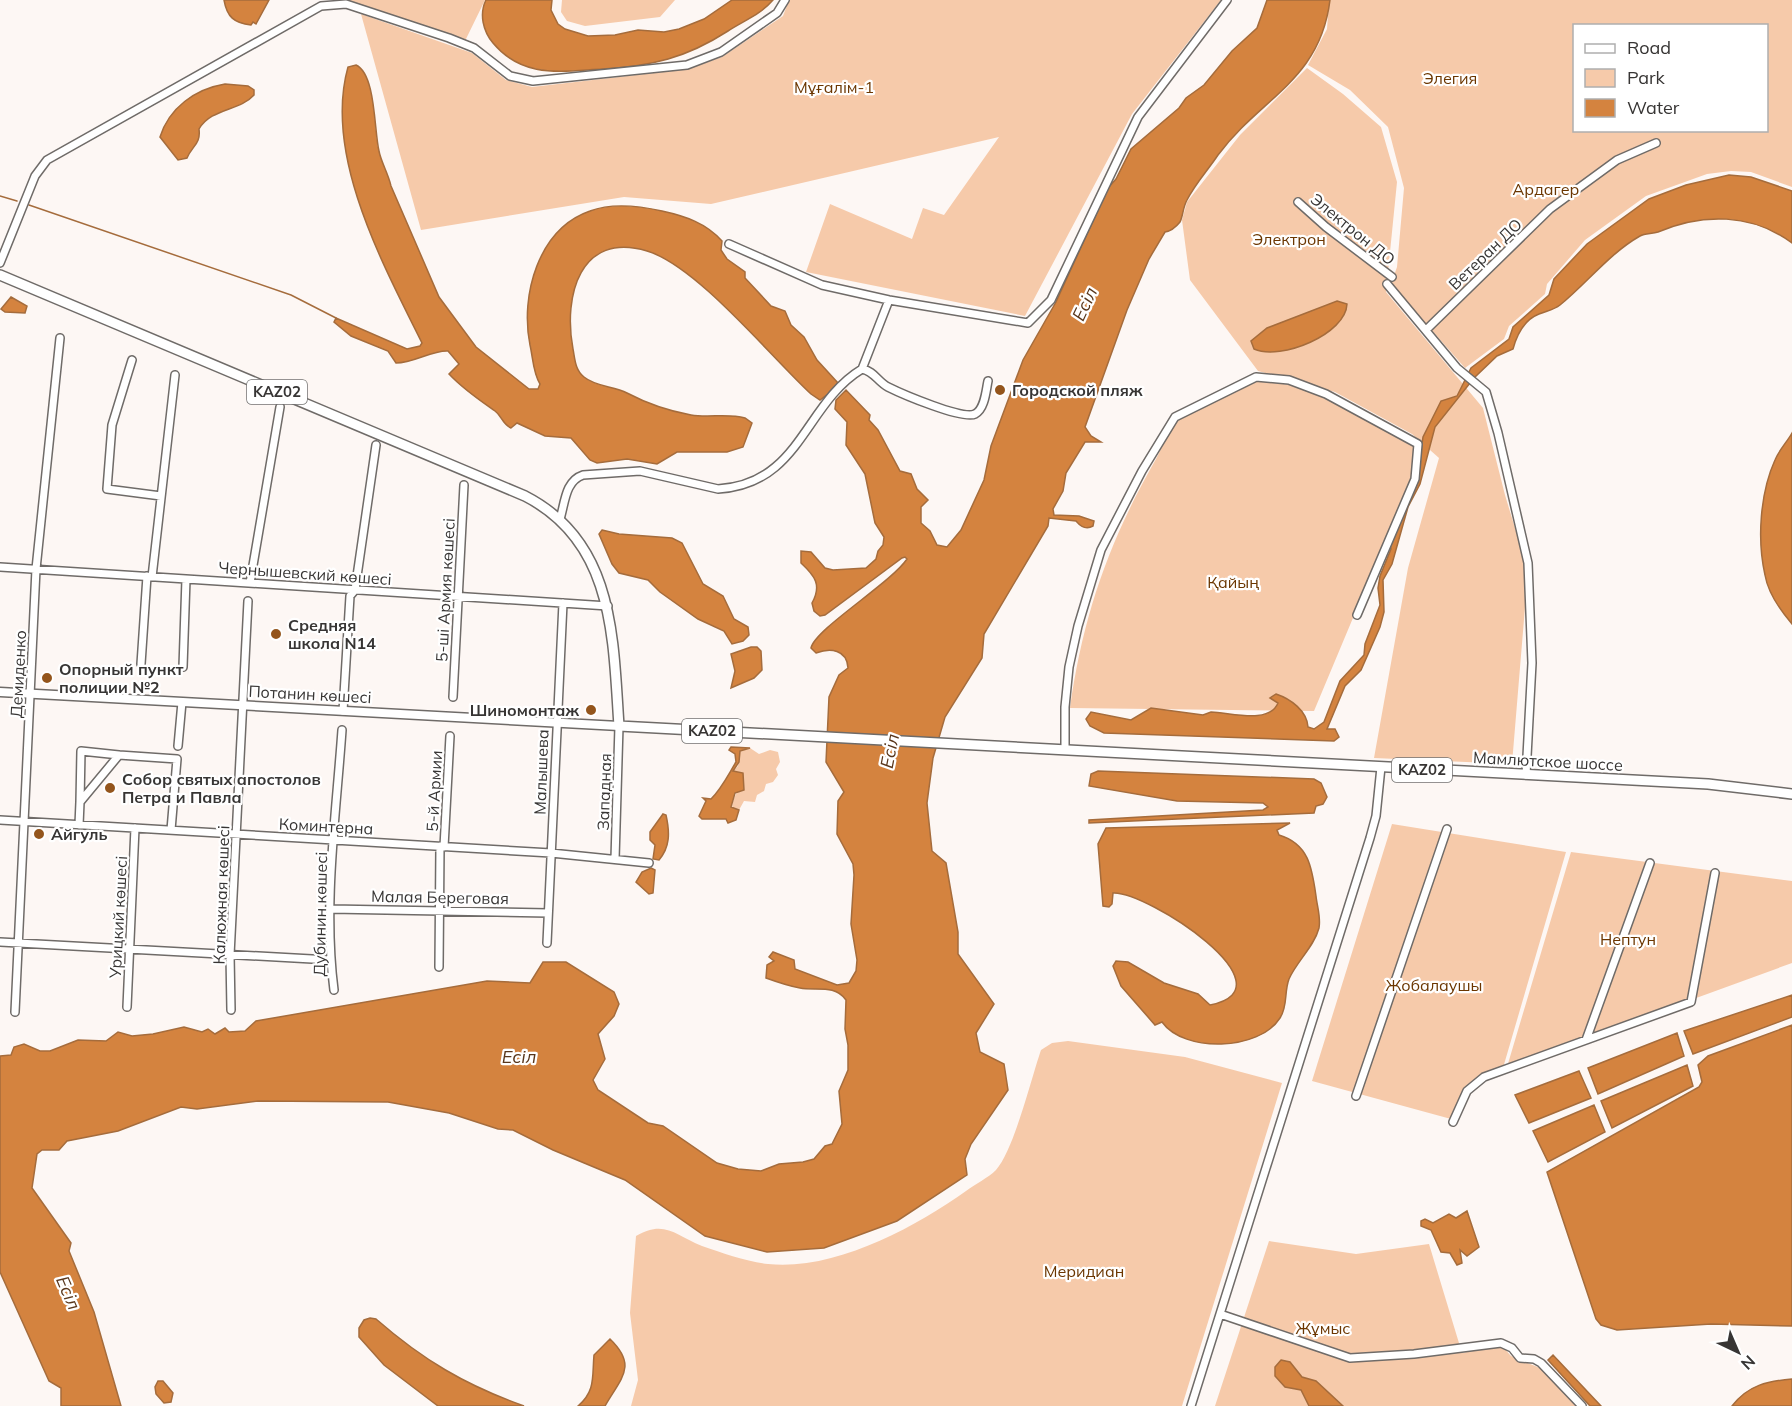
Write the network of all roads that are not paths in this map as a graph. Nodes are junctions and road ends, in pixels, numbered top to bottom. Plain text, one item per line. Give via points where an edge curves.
1 (784, 0) edge
2 (1227, 0) edge
3 (1656, 143) dead end
4 (1298, 202) dead end
5 (729, 244) dead end
6 (0, 263) edge
7 (0, 275) edge
8 (889, 300) junction
9 (1426, 330) junction
10 (60, 338) dead end
11 (132, 360) dead end
12 (862, 369) junction
13 (176, 375) dead end
14 (988, 381) dead end
15 (280, 407) dead end
16 (376, 445) dead end
17 (464, 485) dead end
18 (161, 496) junction
19 (560, 519) junction
20 (0, 567) edge
21 (36, 569) junction
22 (150, 577) junction
23 (186, 579) junction
24 (250, 583) junction
25 (355, 590) junction
26 (458, 596) junction
27 (248, 601) dead end
28 (563, 603) junction
29 (608, 606) junction
30 (1357, 615) dead end
31 (141, 664) dead end
32 (183, 667) dead end
33 (0, 692) edge
34 (30, 694) junction
35 (453, 697) dead end
36 (182, 702) junction
37 (243, 705) junction
38 (343, 711) junction
39 (556, 723) junction
40 (619, 726) junction
41 (342, 730) dead end
42 (450, 736) dead end
43 (178, 746) dead end
44 (1065, 750) junction
45 (119, 755) junction
46 (1381, 767) junction
47 (1526, 775) junction
48 (1792, 794) edge
49 (80, 802) junction
50 (0, 820) edge
51 (24, 821) junction
52 (79, 825) junction
53 (135, 828) junction
54 (1447, 829) dead end
55 (171, 830) junction
56 (236, 834) junction
57 (335, 840) junction
58 (442, 847) junction
59 (551, 853) junction
60 (615, 859) junction
61 (1650, 862) dead end
62 (650, 863) dead end
63 (1715, 873) dead end
64 (331, 909) junction
65 (440, 911) junction
66 (548, 913) junction
67 (0, 942) edge
68 (18, 943) junction
69 (547, 943) dead end
70 (129, 949) junction
71 (231, 955) junction
72 (330, 960) junction
73 (439, 967) dead end
74 (334, 990) dead end
75 (127, 1007) dead end
76 (231, 1010) dead end
77 (15, 1012) dead end
78 (1587, 1040) junction
79 (1356, 1096) dead end
80 (1453, 1122) dead end
81 (1220, 1314) junction
82 (1191, 1406) edge
83 (1582, 1406) edge

1 - 6 street via 777,13 721,52 687,65 533,81 510,76 474,48 449,38 346,4 321,6 47,160 35,176
2 - 8 street via 1138,117 1051,300 1028,323
3 - 9 street, Ветеран ДО via 1617,160 1551,209
4 - 9 street, Электрон ДО via 1390,280
5 - 8 street via 822,285
7 - 19 highway, KAZ02 via 525,496
8 - 12 street
9 - 47 street, Электрон ДО via 1486,393 1528,563 1532,663
10 - 21 street, Демиденко
11 - 18 street via 112,425 107,489
12 - 14 street via 885,387 962,416 975,415 981,408
12 - 19 street via 825,404 792,452 751,481 718,489 640,471 583,475 569,487
13 - 18 street
15 - 24 street
16 - 25 street
17 - 26 street, 5-ші Армия көшесі
18 - 22 street
19 - 29 highway, KAZ02 via 590,560
20 - 21 street, Чернышевский көшесі
21 - 22 street, Чернышевский көшесі
21 - 34 street, Демиденко
22 - 23 street, Чернышевский көшесі
22 - 31 street
23 - 24 street, Чернышевский көшесі
23 - 32 street
24 - 25 street, Чернышевский көшесі
25 - 26 street, Чернышевский көшесі
25 - 38 street via 350,596
26 - 28 street, Чернышевский көшесі
26 - 35 street, 5-ші Армия көшесі
27 - 37 street, Калюжная көшесі
28 - 29 street, Чернышевский көшесі
28 - 39 street, Малышева
29 - 40 highway, KAZ02
30 - 44 street via 1415,479 1419,444 1336,398 1298,384 1256,377 1244,381 1176,417 1116,519 1101,550 1078,626 1065,707
33 - 34 main road, Потанин көшесі
34 - 36 main road, Потанин көшесі
34 - 51 street, Демиденко
36 - 37 main road, Потанин көшесі
36 - 43 street
37 - 38 main road, Потанин көшесі
37 - 56 street, Калюжная көшесі
38 - 39 main road, Потанин көшесі
39 - 40 main road, Потанин көшесі
39 - 59 street, Малышева
40 - 44 highway, Мамлютское шоссе / KAZ02
40 - 60 street, Западная
41 - 57 street, Дубинин көшесі
42 - 58 street, 5-й Армии
44 - 46 highway, Мамлютское шоссе / KAZ02
45 - 49 street
45 - 49 street via 81,752
45 - 55 street via 177,759
46 - 47 highway, Мамлютское шоссе / KAZ02
46 - 81 street via 1370,838
47 - 48 highway, Мамлютское шоссе / KAZ02 via 1708,784
49 - 52 street
50 - 51 street, Коминтерна
51 - 52 street, Коминтерна
51 - 68 street, Демиденко
52 - 53 street, Коминтерна
53 - 55 street, Коминтерна
53 - 70 street, Урицкий көшесі
54 - 79 street
55 - 56 street, Коминтерна
56 - 57 street, Коминтерна
56 - 71 street, Калюжная көшесі
57 - 58 street, Коминтерна
57 - 64 street, Дубинин көшесі
58 - 59 street, Коминтерна
58 - 65 street, 5-й Армии
59 - 60 street, Коминтерна
59 - 66 street, Малышева
60 - 62 street, Коминтерна
61 - 78 street
63 - 78 street via 1690,1002
64 - 65 street, Малая Береговая
64 - 72 street, Дубинин көшесі
65 - 66 street, Малая Береговая
65 - 73 street, 5-й Армии
66 - 69 street, Малышева
67 - 68 street
68 - 70 street
68 - 77 street, Демиденко
70 - 71 street
70 - 75 street, Урицкий көшесі
71 - 72 street
71 - 76 street, Калюжная көшесі
72 - 74 street, Дубинин көшесі
78 - 80 street via 1484,1077 1462,1099
81 - 82 street
81 - 83 street via 1350,1358 1501,1343 1520,1358 1541,1363

